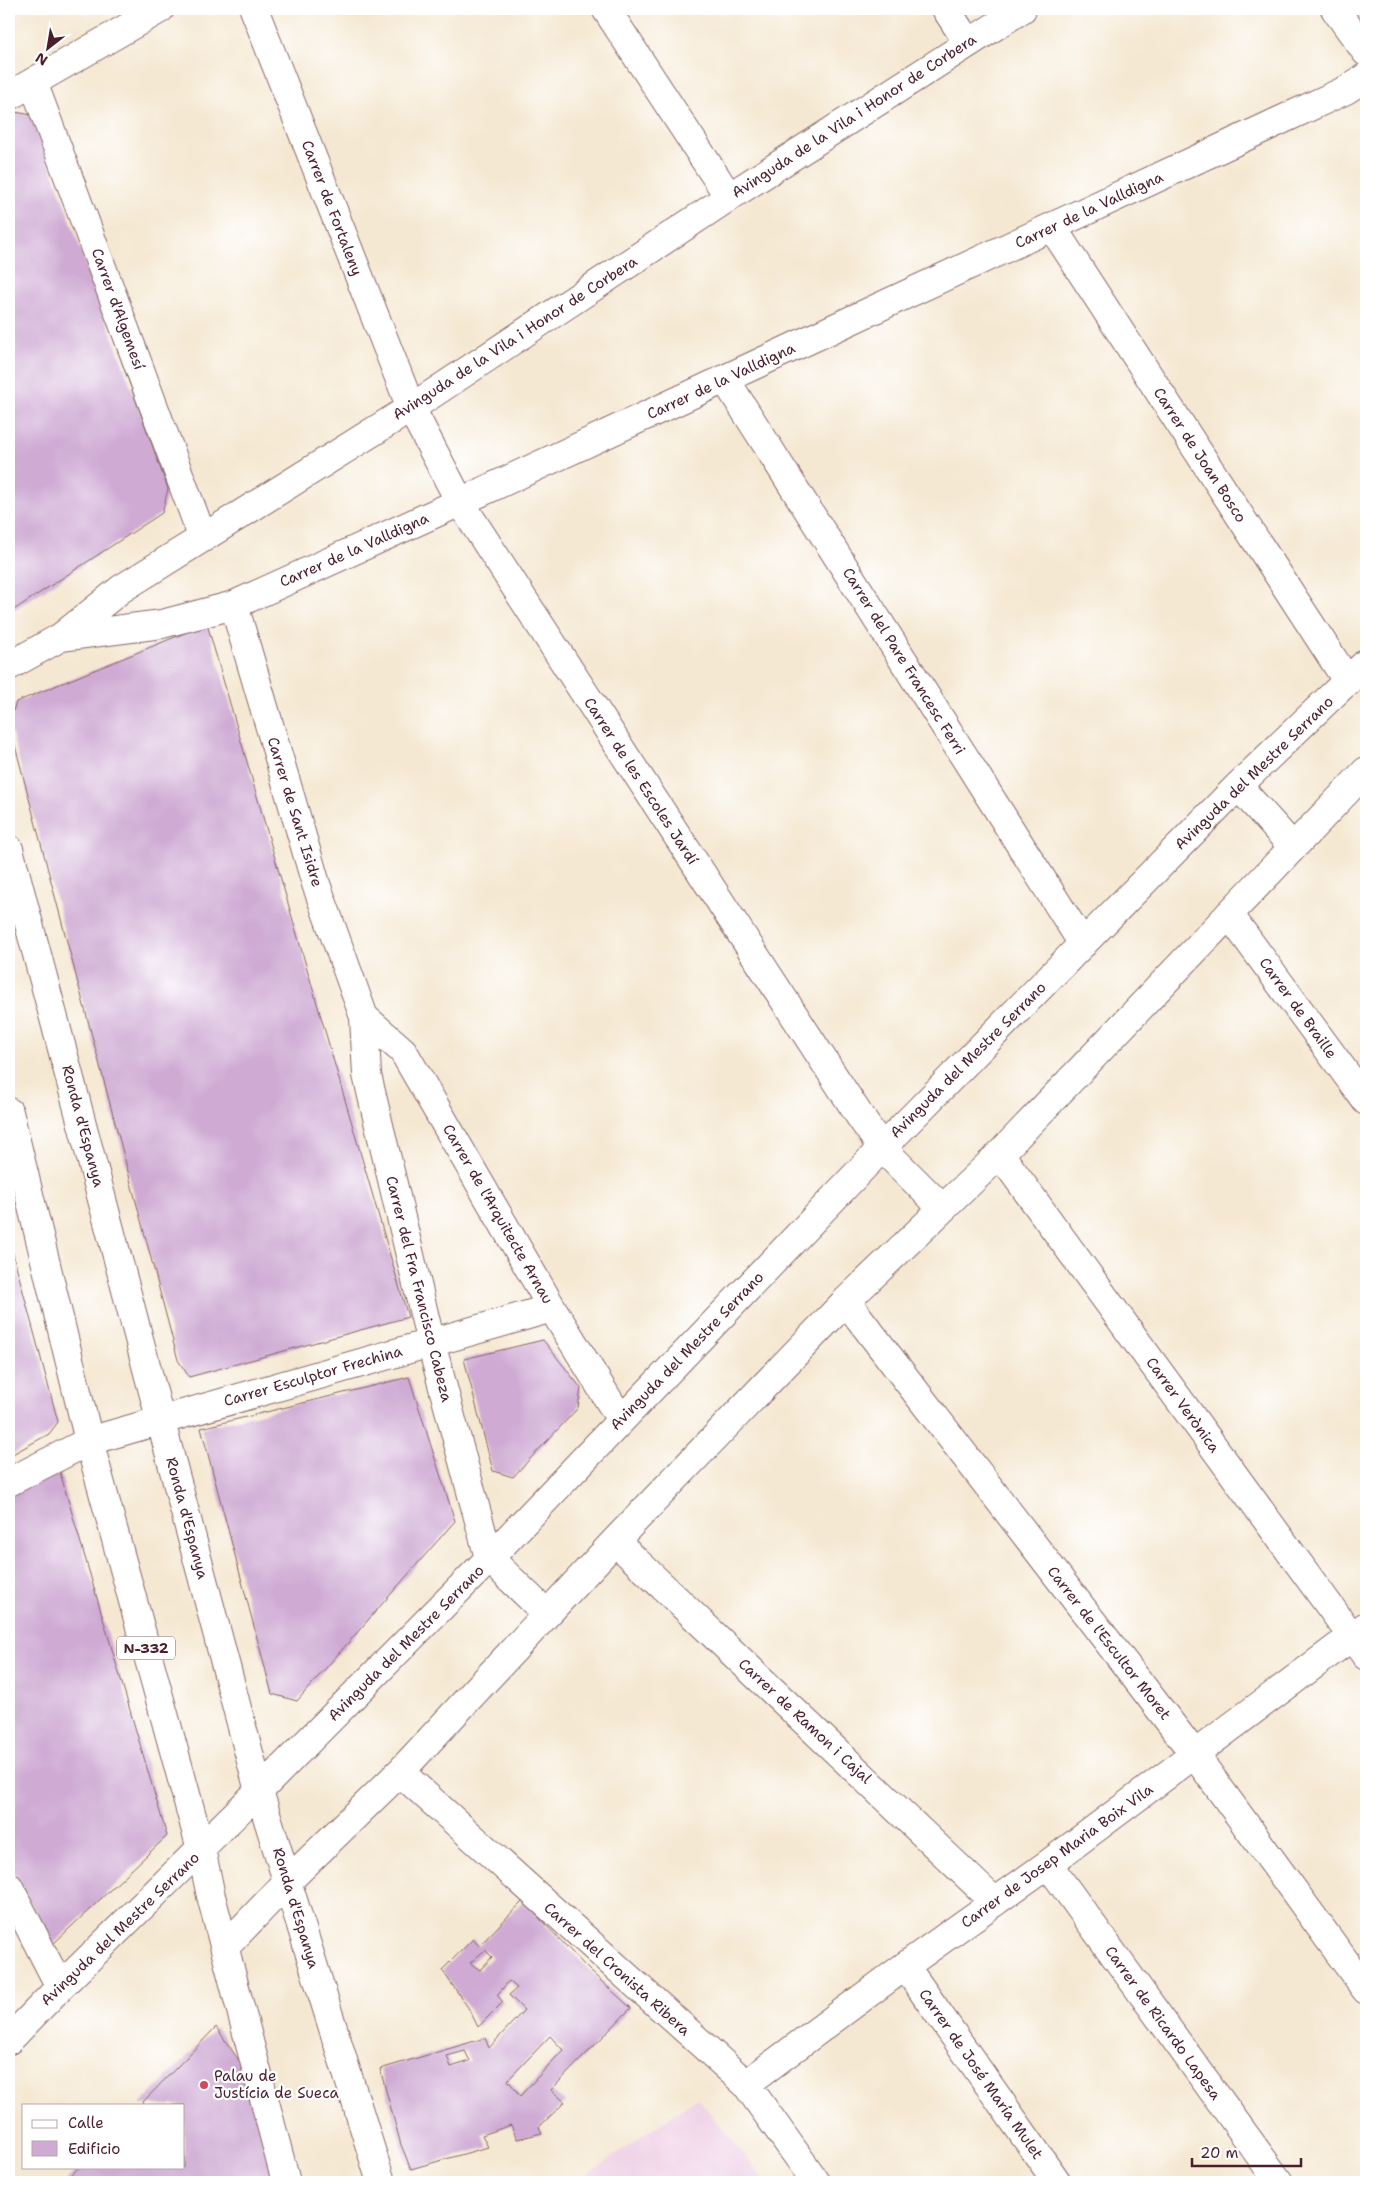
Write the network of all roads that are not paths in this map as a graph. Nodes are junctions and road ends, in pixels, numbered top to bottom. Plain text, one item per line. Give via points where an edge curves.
1 (160, 9) edge
2 (254, 9) edge
3 (606, 9) edge
4 (946, 9) edge
5 (1022, 9) edge
6 (1335, 9) edge
7 (968, 43) junction
8 (1366, 52) edge
9 (1366, 77) edge
10 (33, 82) junction
11 (9, 96) edge
12 (729, 197) junction
13 (1052, 227) junction
14 (725, 379) junction
15 (411, 408) junction
16 (460, 502) junction
17 (202, 536) junction
18 (234, 605) junction
19 (61, 637) junction
20 (1366, 663) edge
21 (9, 666) edge
22 (1348, 682) junction
23 (1366, 771) edge
24 (1238, 786) junction
25 (1293, 847) junction
26 (9, 849) edge
27 (1229, 914) junction
28 (1083, 944) junction
29 (364, 1016) junction
30 (1366, 1101) edge
31 (9, 1112) edge
32 (882, 1148) junction
33 (1000, 1154) junction
34 (942, 1208) junction
35 (846, 1300) junction
36 (552, 1308) junction
37 (431, 1343) junction
38 (160, 1420) junction
39 (621, 1420) junction
40 (89, 1440) junction
41 (9, 1482) edge
42 (615, 1541) junction
43 (489, 1558) junction
44 (546, 1614) junction
45 (1362, 1640) edge
46 (1195, 1755) junction
47 (400, 1772) junction
48 (259, 1791) junction
49 (201, 1849) junction
50 (1048, 1864) junction
51 (288, 1880) junction
52 (9, 1887) edge
53 (995, 1902) junction
54 (224, 1948) junction
55 (905, 1966) junction
56 (60, 1987) junction
57 (1366, 1990) edge
58 (9, 2040) edge
59 (746, 2084) junction
60 (286, 2182) edge
61 (381, 2182) edge
62 (816, 2182) edge
63 (1058, 2182) edge
64 (1278, 2182) edge

1 - 10 main road
2 - 15 main road, Carrer de Fortaleny
3 - 12 main road
4 - 7 main road
5 - 7 main road, Avinguda de la Vila i Honor de Corbera
6 - 8 main road
7 - 12 main road, Avinguda de la Vila i Honor de Corbera
9 - 13 main road, Carrer de la Valldigna via 1346,90
10 - 11 main road
10 - 17 main road, Carrer d'Algemesí
12 - 15 main road, Avinguda de la Vila i Honor de Corbera
13 - 14 main road, Carrer de la Valldigna
13 - 22 main road, Carrer de Joan Bosco
14 - 16 main road, Carrer de la Valldigna
14 - 28 main road, Carrer del Pare Francesc Ferri
15 - 16 main road, Carrer de les Escoles Jardí
15 - 17 main road, Avinguda de la Vila i Honor de Corbera
16 - 18 main road, Carrer de la Valldigna
16 - 32 main road, Carrer de les Escoles Jardí
17 - 19 main road, Avinguda de la Vila i Honor de Corbera via 121,589
18 - 19 main road, Carrer de la Valldigna via 162,624
18 - 29 main road, Carrer de Sant Isidre via 316,884
19 - 21 main road, Avinguda de la Vila i Honor de Corbera
20 - 22 main road, Avinguda del Mestre Serrano
22 - 24 main road, Avinguda del Mestre Serrano
23 - 25 main road
24 - 25 main road
24 - 28 main road, Avinguda del Mestre Serrano
25 - 27 main road
26 - 38 main road, Ronda d'Espanya
27 - 30 main road, Carrer de Braille
27 - 33 main road
28 - 32 main road, Avinguda del Mestre Serrano
29 - 36 main road, Carrer de l'Arquitecte Arnau via 403,1051
29 - 37 main road, Carrer del Fra Francisco Cabeza via 367,1075
31 - 40 main road, N-332
32 - 34 main road, Carrer de les Escoles Jardí
32 - 39 main road, Avinguda del Mestre Serrano
33 - 34 main road
33 - 45 main road, Carrer Verònica
34 - 35 main road
35 - 42 main road
35 - 46 main road, Carrer de l'Escultor Moret
36 - 37 main road, Carrer Esculptor Frechina
36 - 39 main road, Carrer de l'Arquitecte Arnau
37 - 38 main road, Carrer Esculptor Frechina
37 - 43 main road, Carrer del Fra Francisco Cabeza
38 - 40 main road, Carrer Esculptor Frechina
38 - 48 main road, Ronda d'Espanya
39 - 43 main road, Avinguda del Mestre Serrano
40 - 41 main road, Carrer Esculptor Frechina
40 - 49 main road, N-332
42 - 44 main road
42 - 53 main road, Carrer de Ramon i Cajal
43 - 44 main road
43 - 48 main road, Avinguda del Mestre Serrano
44 - 47 main road
45 - 46 main road, Carrer de Josep Maria Boix Vila
46 - 50 main road, Carrer de Josep Maria Boix Vila
46 - 57 main road, Carrer de l'Escultor Moret
47 - 51 main road
47 - 59 main road, Carrer del Cronista Ribera
48 - 49 main road, Avinguda del Mestre Serrano
48 - 51 main road, Ronda d'Espanya
49 - 54 main road, N-332
49 - 56 main road, Avinguda del Mestre Serrano
50 - 53 main road, Carrer de Josep Maria Boix Vila
50 - 64 main road, Carrer de Ricardo Lapesa
51 - 54 main road
51 - 61 main road, Ronda d'Espanya
52 - 56 main road
53 - 55 main road, Carrer de Josep Maria Boix Vila
54 - 60 main road, N-332
55 - 59 main road, Carrer de Josep Maria Boix Vila
55 - 63 main road, Carrer de José María Mulet
56 - 58 main road, Avinguda del Mestre Serrano
59 - 62 main road, Carrer del Cronista Ribera

